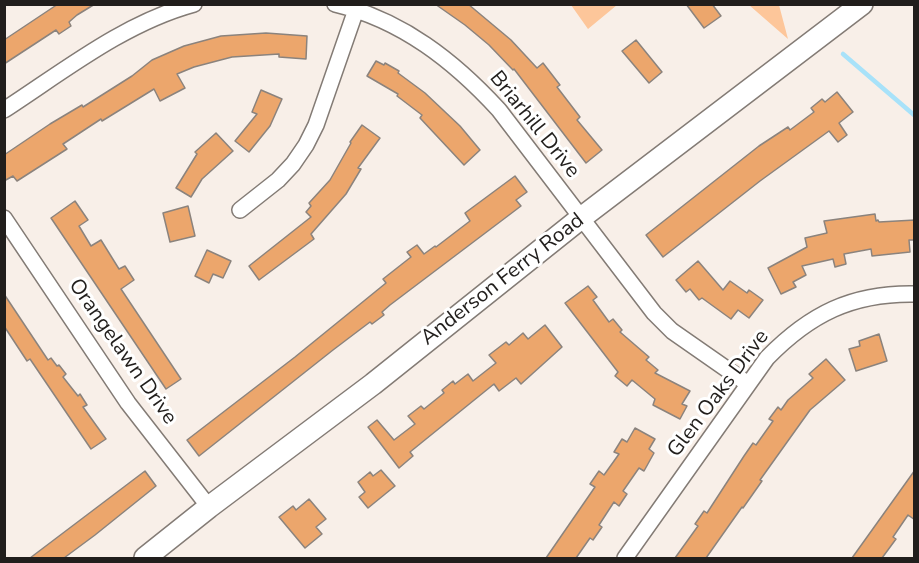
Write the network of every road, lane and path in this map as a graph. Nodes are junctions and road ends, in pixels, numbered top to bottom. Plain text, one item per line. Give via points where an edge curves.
1 (194, 4) edge
2 (335, 4) edge
3 (862, 4) edge
4 (358, 7) edge
5 (4, 110) edge
6 (240, 210) dead end
7 (4, 218) edge
8 (581, 218) junction
9 (915, 294) edge
10 (748, 384) junction
11 (209, 507) junction
12 (145, 558) edge
13 (625, 558) edge

1 - 5 street via 149,20 117,37
2 - 4 street, Briarhill Drive
3 - 8 street, Anderson Ferry Road
4 - 6 street via 306,146 278,180
4 - 8 street, Briarhill Drive via 429,46 474,83
7 - 11 street, Orangelawn Drive via 128,403
8 - 10 street, Briarhill Drive via 672,331
8 - 11 street, Anderson Ferry Road via 373,384
9 - 10 street, Glen Oaks Drive via 865,298 824,313 788,337
10 - 13 street, Glen Oaks Drive
11 - 12 street, Anderson Ferry Road

